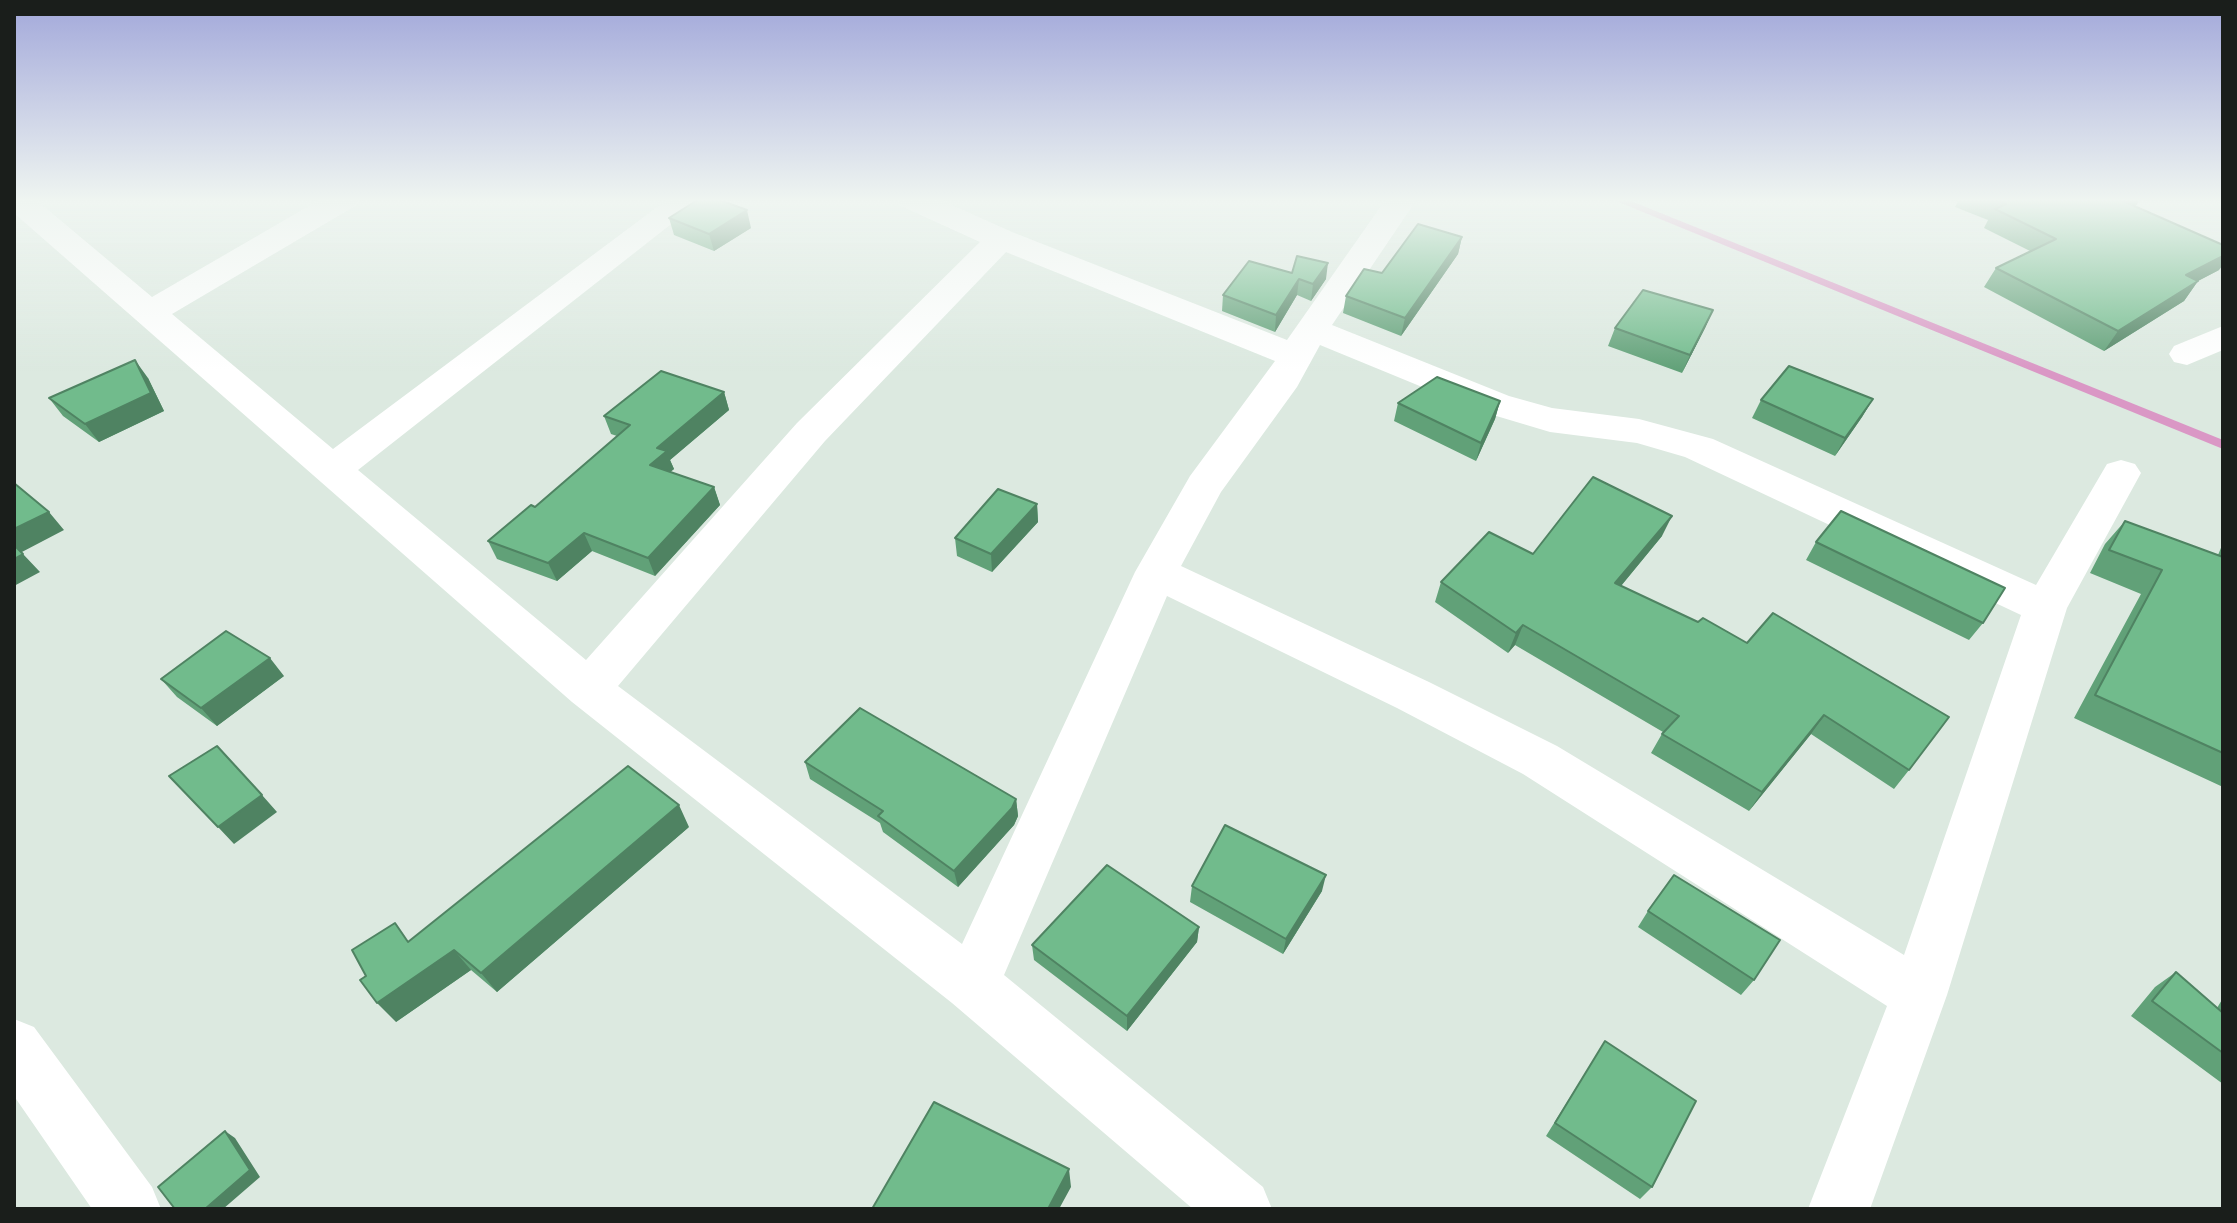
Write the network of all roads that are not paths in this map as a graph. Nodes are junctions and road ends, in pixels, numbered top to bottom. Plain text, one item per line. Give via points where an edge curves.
1 (83, 256) edge
2 (246, 256) edge
3 (613, 256) edge
4 (984, 256) edge
5 (1051, 256) edge
6 (1363, 256) edge
7 (149, 313) junction
8 (2223, 337) edge
9 (1304, 343) junction
10 (2187, 354) dead end
11 (332, 470) junction
12 (2121, 473) dead end
13 (1156, 572) junction
14 (2045, 608) junction
15 (588, 689) junction
16 (972, 984) junction
17 (1919, 995) junction
18 (14, 1047) edge
19 (130, 1209) edge
20 (1241, 1209) edge
21 (1839, 1209) edge

1 - 7 street
2 - 7 street
3 - 11 street
4 - 15 street via 811,432
5 - 9 street
6 - 9 street
7 - 11 street
8 - 10 street
9 - 13 street via 1204,486
9 - 14 street via 1550,420 1639,431 1699,448
11 - 15 street
12 - 14 street
13 - 16 street
13 - 17 street via 1540,760
14 - 17 street
15 - 16 street
16 - 20 street
17 - 21 street
18 - 19 street

